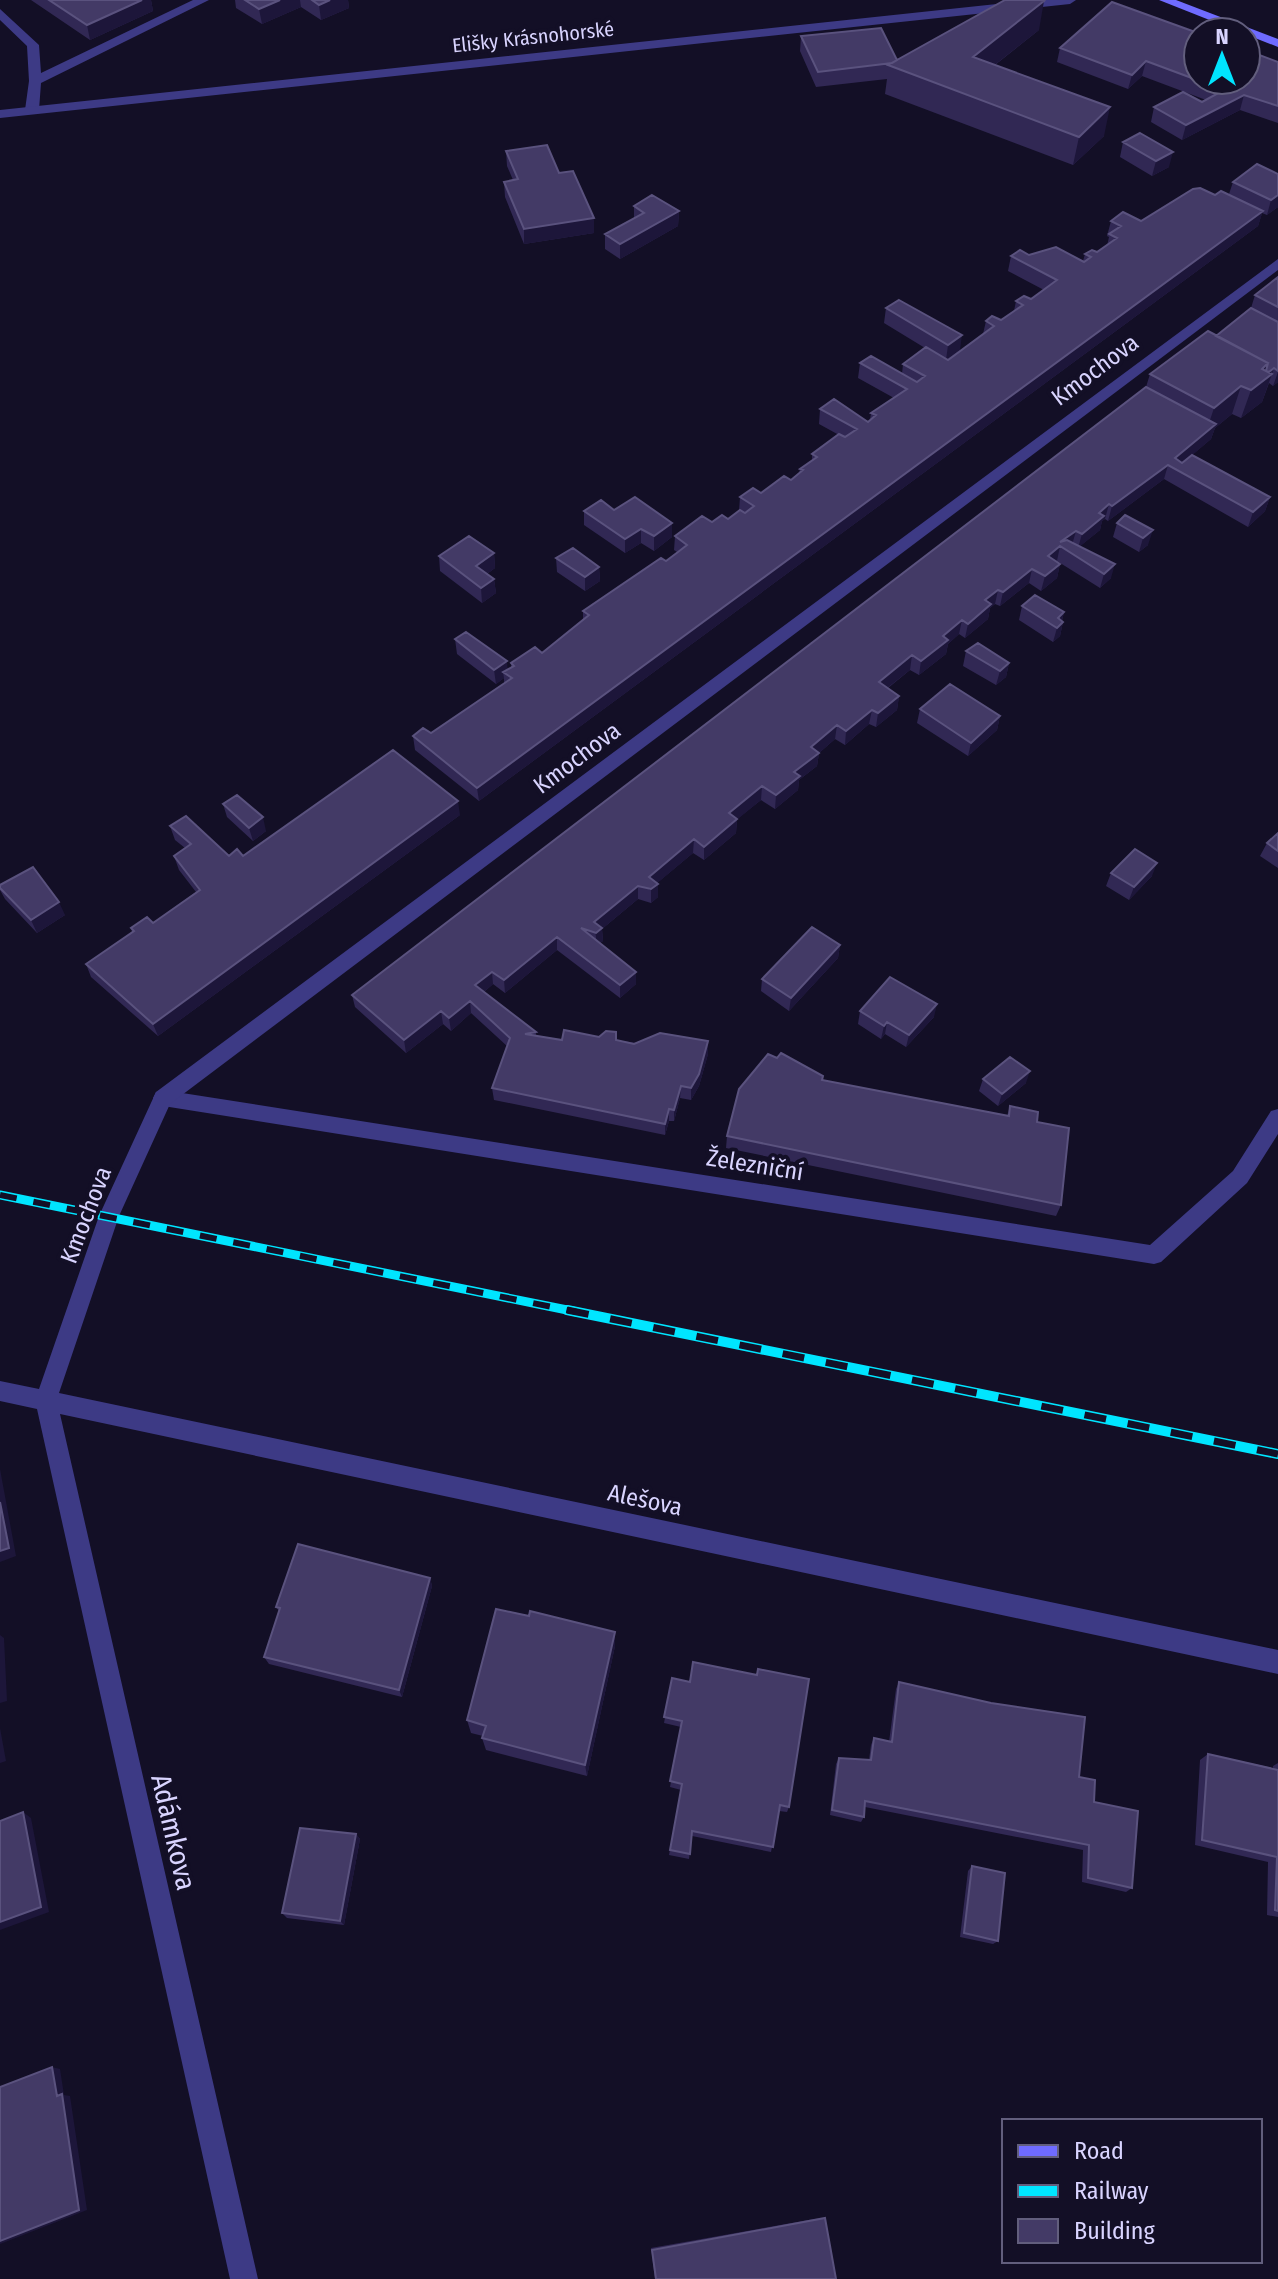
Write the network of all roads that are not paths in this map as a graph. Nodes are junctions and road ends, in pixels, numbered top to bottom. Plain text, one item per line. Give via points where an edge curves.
1 (1070, 0) edge
2 (1165, 0) edge
3 (192, 2) edge
4 (0, 13) edge
5 (1278, 43) edge
6 (35, 81) junction
7 (32, 110) junction
8 (0, 114) edge
9 (1278, 263) edge
10 (163, 1098) junction
11 (1278, 1117) edge
12 (0, 1391) edge
13 (46, 1399) junction
14 (1278, 1662) edge
15 (244, 2279) edge

1 - 7 street, Elišky Krásnohorské
2 - 5 street
3 - 6 street
4 - 6 street via 33,45
6 - 7 street
7 - 8 street, Elišky Krásnohorské
9 - 10 street, Kmochova
10 - 11 street, Železniční via 1154,1255 1240,1177
10 - 13 street, Kmochova via 109,1216
12 - 13 street, Alešova
13 - 14 street, Alešova
13 - 15 street, Adámkova

